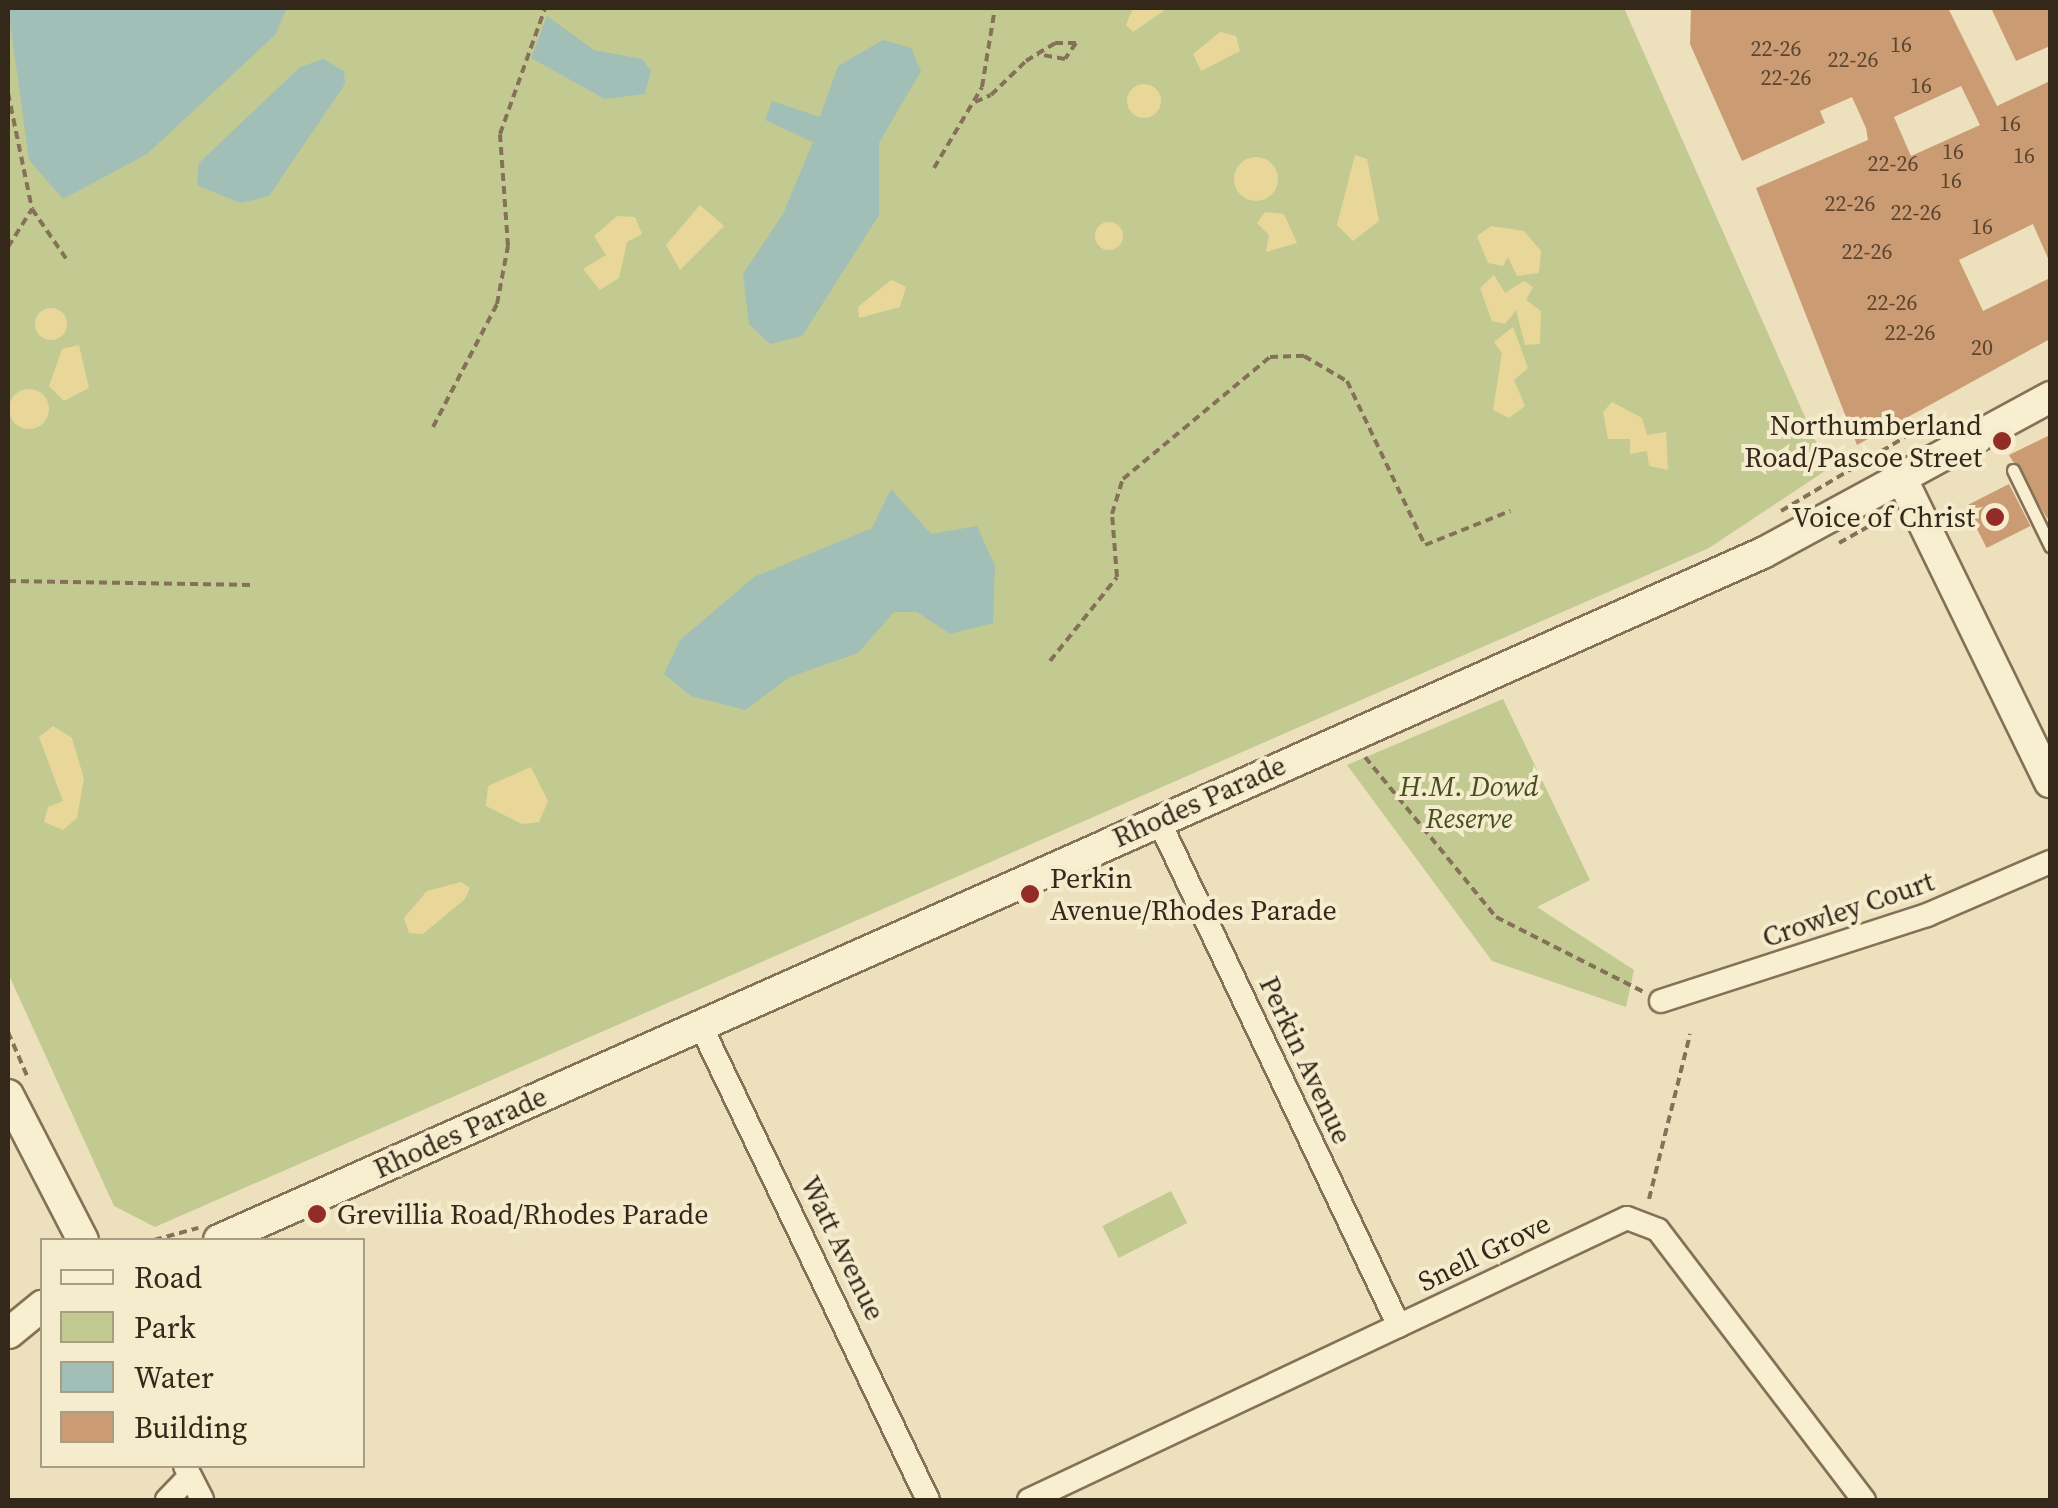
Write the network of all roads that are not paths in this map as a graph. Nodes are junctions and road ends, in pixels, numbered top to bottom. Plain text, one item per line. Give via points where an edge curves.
1 (2050, 397) edge
2 (2014, 470) dead end
3 (1899, 473) junction
4 (2050, 546) edge
5 (2050, 782) edge
6 (1158, 819) junction
7 (2050, 862) edge
8 (1661, 1002) road end
9 (700, 1024) junction
10 (8, 1095) edge
11 (50, 1188) junction
12 (64, 1238) edge
13 (81, 1238) edge
14 (222, 1238) edge
15 (40, 1308) edge
16 (40, 1318) edge
17 (1399, 1326) junction
18 (8, 1333) edge
19 (187, 1471) edge
20 (167, 1500) edge
21 (202, 1500) edge
22 (928, 1500) edge
23 (1029, 1500) edge
24 (1864, 1500) edge

1 - 3 main road, Rhodes Parade
2 - 4 lane
3 - 5 main road
3 - 6 main road, Rhodes Parade via 1763,554
6 - 9 main road, Rhodes Parade
6 - 17 street, Perkin Avenue
7 - 8 street, Crowley Court via 1927,915
9 - 14 main road, Rhodes Parade
9 - 22 street, Watt Avenue
10 - 11 main road
11 - 12 main road
11 - 13 main road
15 - 18 main road
16 - 18 main road
17 - 23 street, Snell Grove
17 - 24 street, Snell Grove via 1619,1220 1642,1220
19 - 20 street
19 - 21 street

